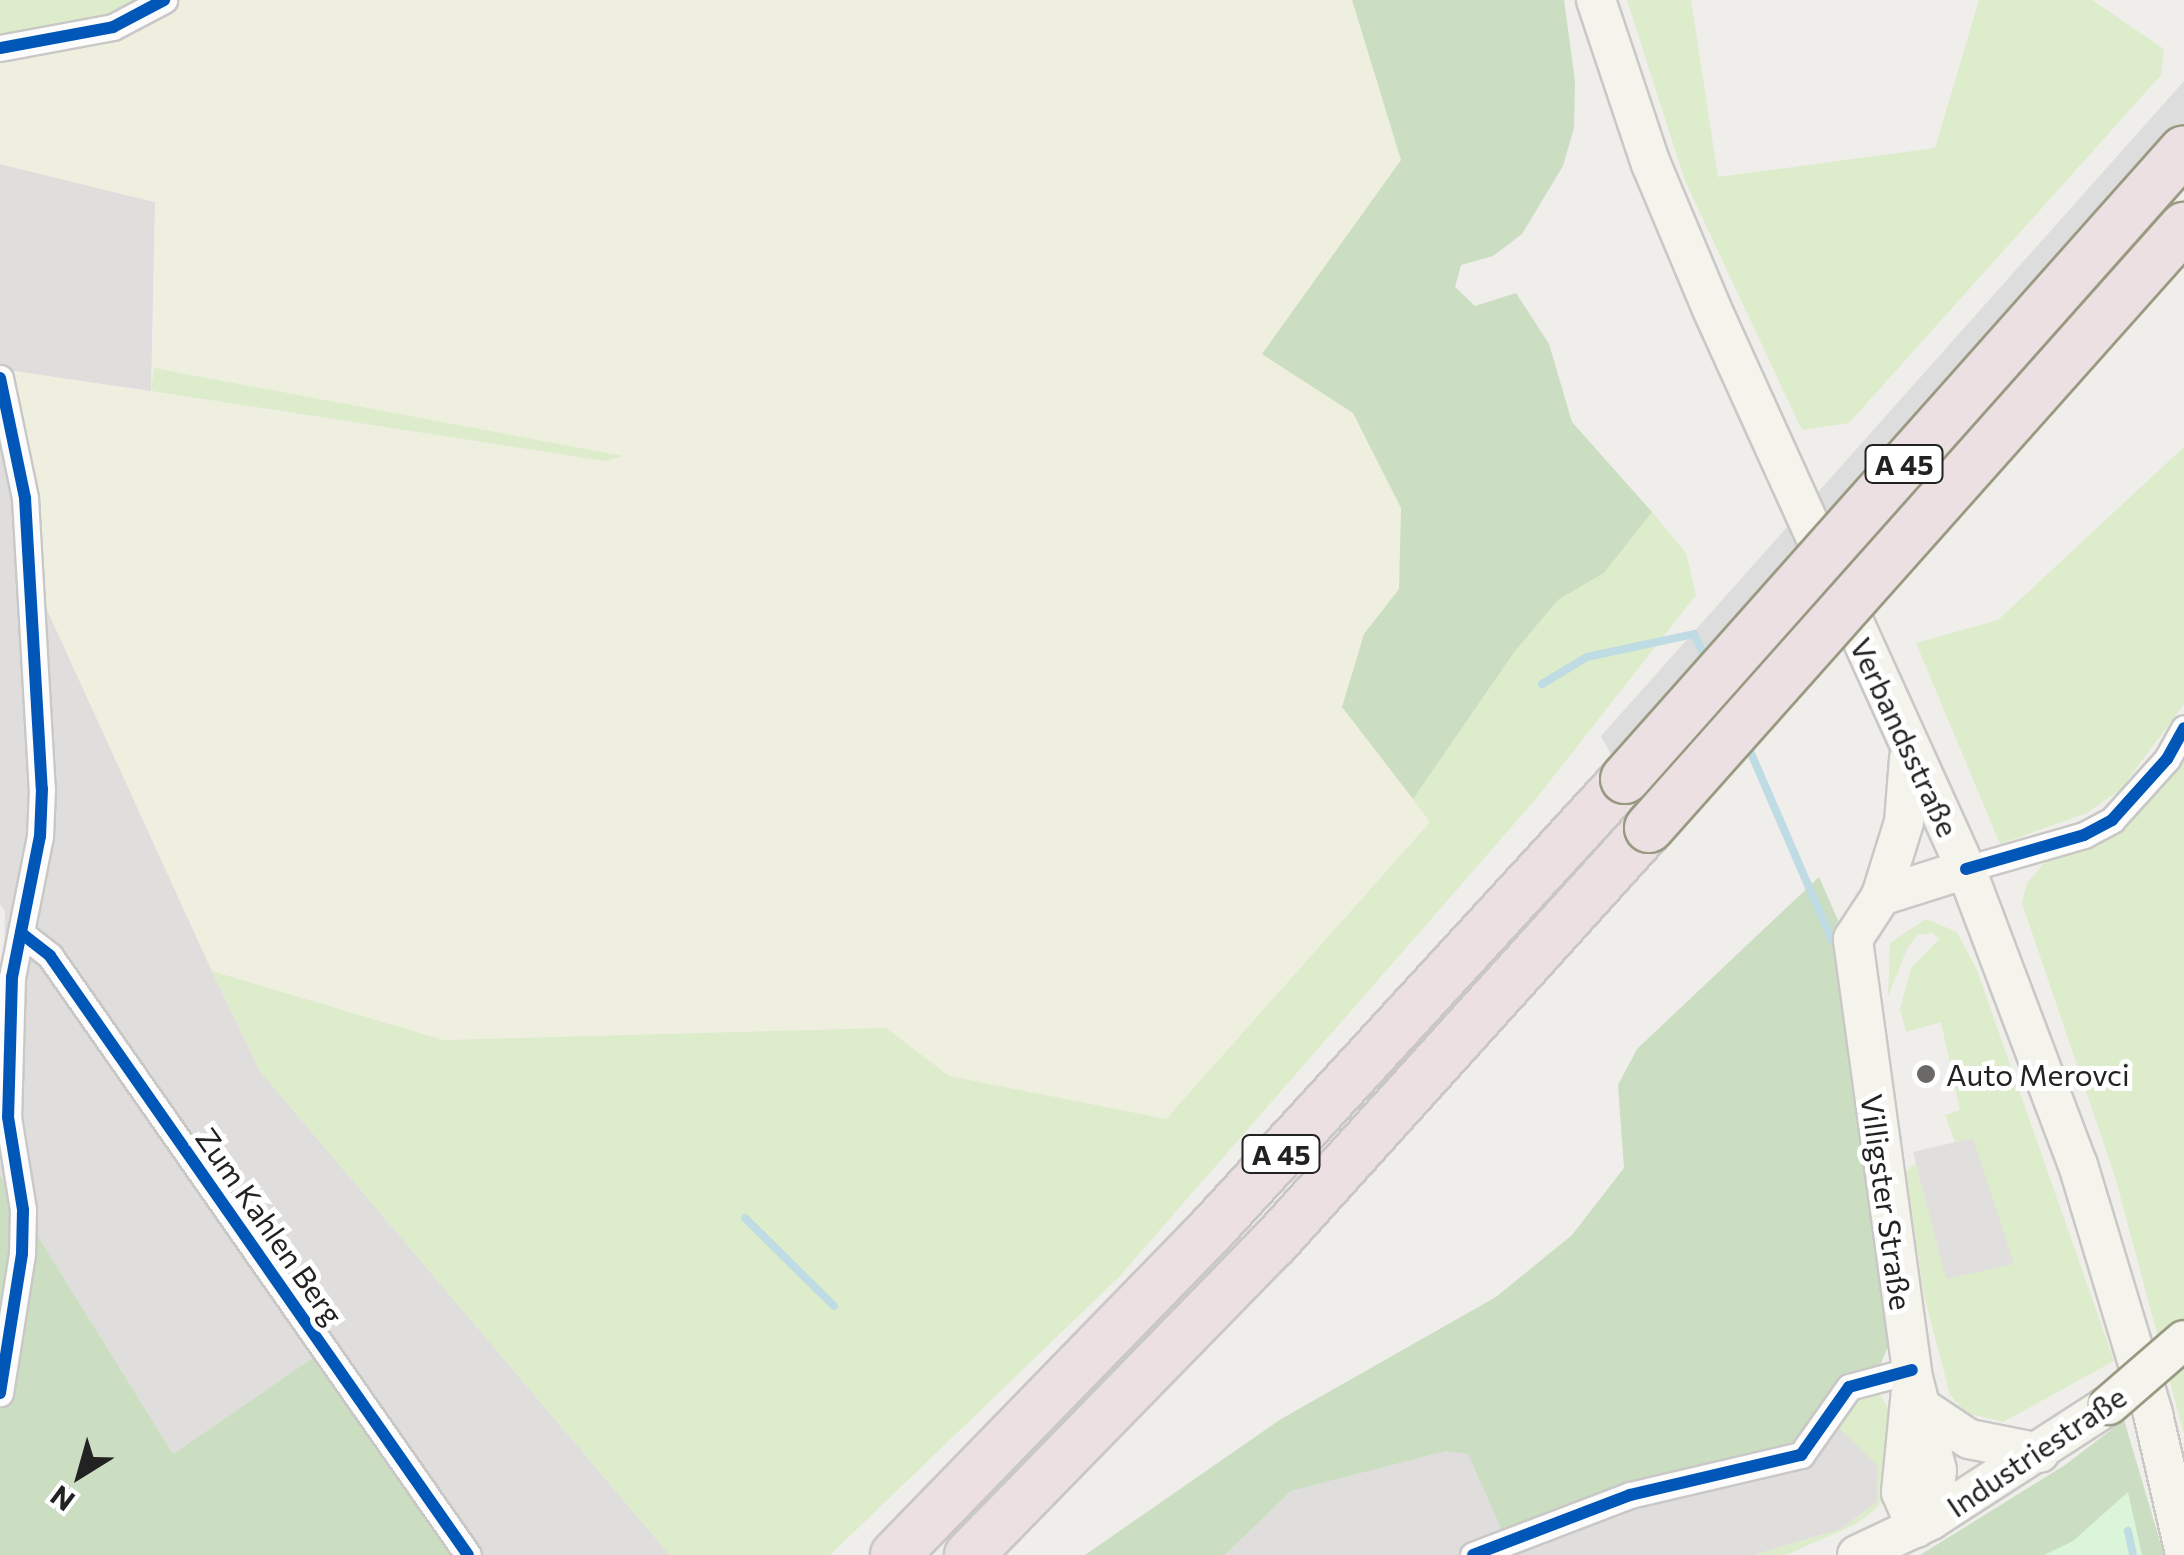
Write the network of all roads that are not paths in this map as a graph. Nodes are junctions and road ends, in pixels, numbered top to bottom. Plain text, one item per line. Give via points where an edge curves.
1 (164, 0) edge
2 (1596, 0) edge
3 (0, 48) edge
4 (2184, 150) edge
5 (2184, 227) edge
6 (0, 378) edge
7 (2184, 728) edge
8 (1910, 754) junction
9 (1966, 869) junction
10 (1881, 896) junction
11 (21, 933) junction
12 (2184, 1340) edge
13 (1917, 1386) junction
14 (0, 1393) edge
15 (2040, 1453) junction
16 (1924, 1524) junction
17 (2184, 1548) edge
18 (468, 1555) edge
19 (895, 1555) edge
20 (969, 1555) edge
21 (1474, 1555) edge
22 (1857, 1555) edge

1 - 3 street via 112,27
2 - 8 main road, Verbandsstraße via 1651,164
4 - 19 highway, A 45, bridge via 1625,779 1211,1230
5 - 20 highway, A 45, bridge via 1274,1243
6 - 11 street via 24,498 42,789
7 - 9 street via 2167,760 2112,820 2084,835
8 - 9 main road, Verbandsstraße
8 - 10 main road, Villigster Straße via 1904,822
9 - 10 main road
9 - 17 main road, Verbandsstraße via 2078,1165
10 - 13 main road, Villigster Straße via 1854,939 1853,962
11 - 14 street via 12,977 8,1117 23,1210 22,1254
11 - 18 street, Zum Kahlen Berg via 50,956
12 - 15 main road, Industriestraße, bridge
13 - 15 main road via 1969,1439
13 - 16 main road, Villigster Straße via 1938,1482
13 - 21 street via 1849,1387 1800,1455 1630,1496
15 - 16 main road, Industriestraße
16 - 22 main road

